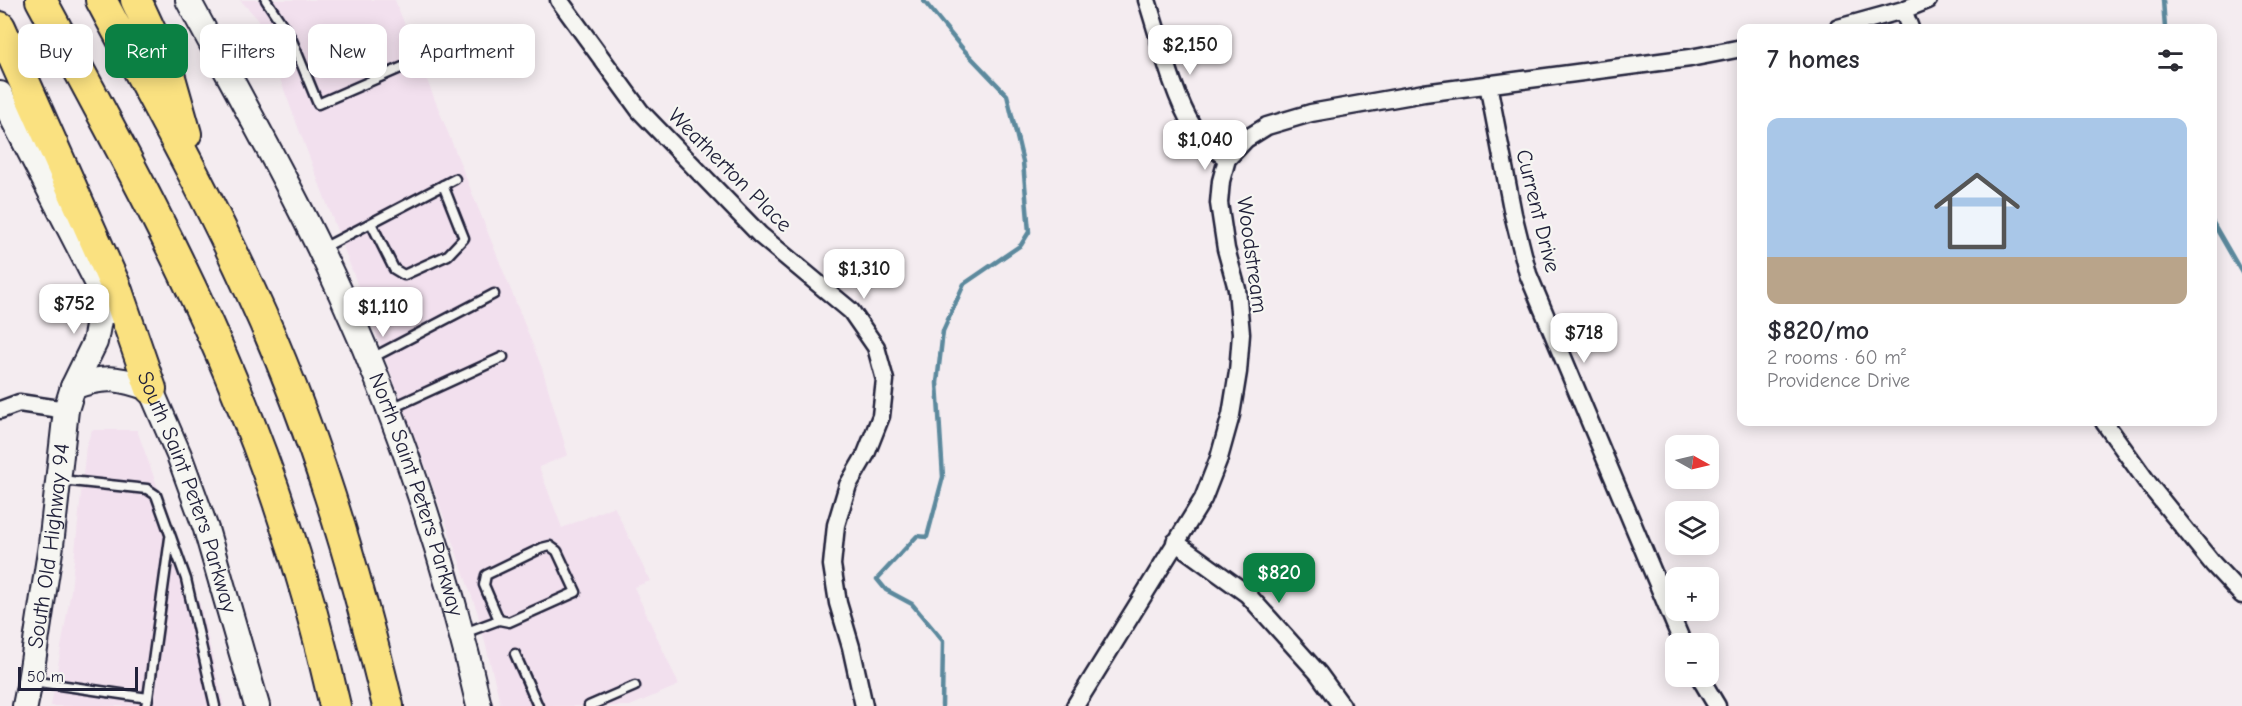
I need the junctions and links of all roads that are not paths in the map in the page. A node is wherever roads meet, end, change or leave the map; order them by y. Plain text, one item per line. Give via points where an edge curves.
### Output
1 (41, 0) edge
2 (101, 0) edge
3 (136, 0) edge
4 (188, 0) edge
5 (266, 0) edge
6 (559, 0) edge
7 (1147, 0) edge
8 (1928, 0) edge
9 (1903, 10) junction
10 (1852, 24) edge
11 (1908, 24) edge
12 (0, 27) edge
13 (1737, 49) edge
14 (399, 69) edge
15 (1488, 84) junction
16 (0, 94) edge
17 (1227, 159) junction
18 (455, 179) dead end
19 (443, 185) junction
20 (200, 186) junction
21 (371, 223) junction
22 (320, 249) junction
23 (101, 289) junction
24 (494, 294) dead end
25 (503, 357) dead end
26 (369, 359) junction
27 (73, 387) junction
28 (151, 389) junction
29 (0, 410) edge
30 (66, 410) junction
31 (389, 410) junction
32 (2107, 426) edge
33 (58, 480) junction
34 (170, 534) junction
35 (1175, 542) junction
36 (2242, 595) edge
37 (499, 620) junction
38 (1678, 633) edge
39 (461, 634) junction
40 (515, 654) dead end
41 (30, 681) junction
42 (635, 686) dead end
43 (1706, 687) edge
44 (147, 702) edge
45 (25, 706) edge
46 (215, 706) edge
47 (257, 706) edge
48 (335, 706) edge
49 (388, 706) edge
50 (479, 706) edge
51 (538, 706) edge
52 (589, 706) edge
53 (864, 706) edge
54 (1075, 706) edge
55 (1342, 706) edge
56 (1717, 706) edge

1 - 48 highway via 156,214 237,391 298,565
2 - 20 highway
3 - 20 highway via 167,67
4 - 22 main road, North Saint Peters Parkway
5 - 14 lane via 291,38 318,104
6 - 53 street, Weatherton Place via 640,111 760,235 851,311 876,347 885,380 881,416 848,485 836,525 832,565
7 - 17 street via 1192,127
8 - 9 street
9 - 10 street
9 - 11 street
12 - 28 highway via 115,285
13 - 15 street
15 - 17 street via 1311,113 1267,126 1246,139
15 - 38 street, Current Drive via 1528,274
16 - 23 main road, South Saint Peters Parkway
17 - 35 street, Woodstream via 1219,203 1237,289 1241,334 1238,372 1219,458 1203,499
18 - 19 lane
19 - 21 lane
19 - 21 lane via 464,238 448,255 404,275 394,269
20 - 49 highway via 251,291 317,457 354,572
21 - 22 lane
22 - 26 main road, North Saint Peters Parkway
23 - 27 main road, South Old Highway 94 via 94,342
23 - 28 main road, South Saint Peters Parkway
24 - 26 lane
25 - 31 lane
26 - 31 main road, North Saint Peters Parkway
27 - 28 main road via 110,378
27 - 30 main road, South Old Highway 94
28 - 47 main road, South Saint Peters Parkway via 206,529
29 - 30 street via 20,403
30 - 33 main road, South Old Highway 94
31 - 39 main road, North Saint Peters Parkway via 430,525
32 - 36 street via 2156,494
33 - 34 lane via 147,489 156,495
33 - 41 main road, South Old Highway 94
34 - 44 lane
34 - 46 lane via 186,579
35 - 54 street, Woodstream
35 - 55 street via 1247,594 1318,673
37 - 37 lane via 510,622 576,592 558,550 542,548 486,574 484,585
37 - 39 lane
39 - 50 main road, North Saint Peters Parkway
40 - 51 lane
41 - 44 lane
41 - 45 main road, South Old Highway 94
42 - 52 lane
43 - 56 street

